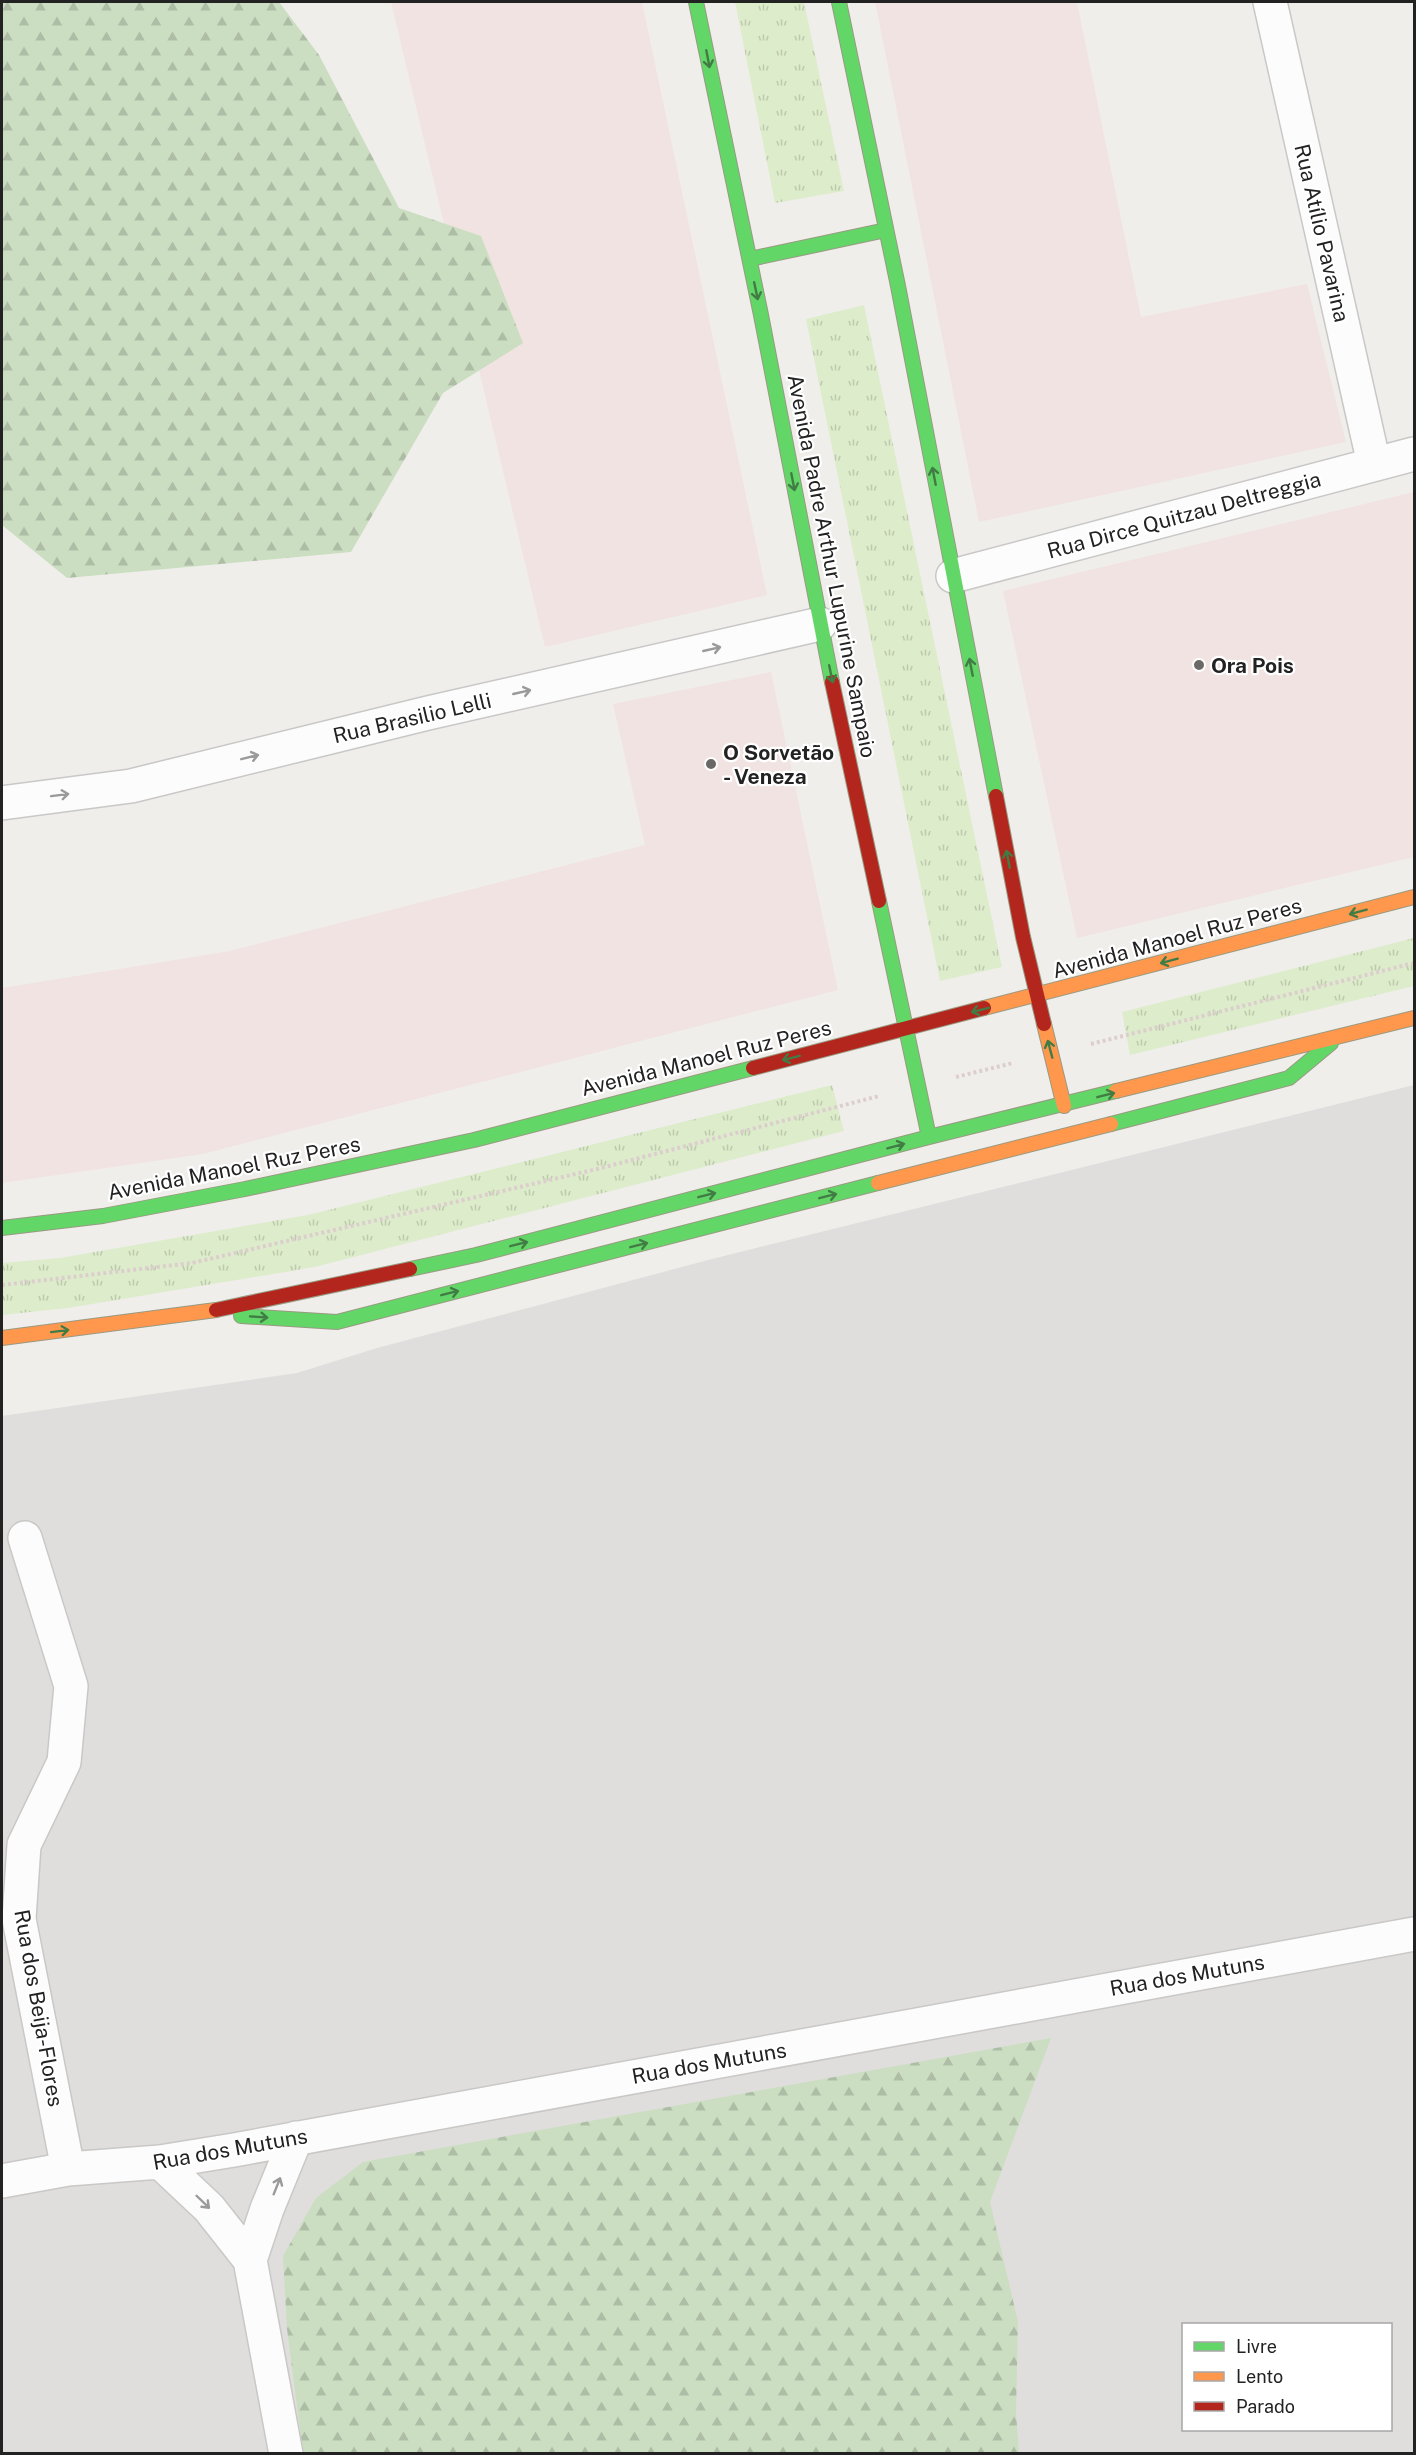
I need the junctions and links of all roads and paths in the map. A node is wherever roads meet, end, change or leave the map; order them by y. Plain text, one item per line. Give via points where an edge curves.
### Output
1 (696, 2) edge
2 (839, 2) edge
3 (1270, 2) edge
4 (886, 230) junction
5 (750, 259) junction
6 (1414, 454) edge
7 (1374, 464) junction
8 (953, 576) junction
9 (820, 624) junction
10 (2, 803) edge
11 (1414, 897) edge
12 (1414, 963) edge
13 (1036, 997) junction
14 (1414, 1018) edge
15 (907, 1028) junction
16 (1338, 1037) junction
17 (1051, 1054) junction
18 (919, 1086) junction
19 (1064, 1106) junction
20 (929, 1137) junction
21 (2, 1228) edge
22 (2, 1285) edge
23 (200, 1313) junction
24 (2, 1338) edge
25 (25, 1538) dead end
26 (1414, 1934) edge
27 (296, 2138) junction
28 (160, 2162) junction
29 (68, 2169) junction
30 (2, 2181) edge
31 (250, 2260) junction
32 (286, 2454) edge

1 -> 5 main road, Avenida Padre Arthur Lupurine Sampaio
2 - 4 main road
3 - 7 street, Rua Atílio Pavarina
4 - 5 main road
8 -> 4 main road
5 -> 9 main road, Avenida Padre Arthur Lupurine Sampaio
6 - 7 street, Rua Dirce Quitzau Deltreggia
7 - 8 street, Rua Dirce Quitzau Deltreggia
13 -> 8 main road
10 -> 9 street, Rua Brasilio Lelli via 131,786 428,713
9 -> 15 main road, Avenida Padre Arthur Lupurine Sampaio
11 -> 13 main road, Avenida Manoel Ruz Peres
12 - 17 path
13 -> 15 main road, Avenida Manoel Ruz Peres
17 -> 13 main road
14 - 16 main road
15 - 18 main road, Avenida Padre Arthur Lupurine Sampaio
15 -> 21 main road, Avenida Manoel Ruz Peres via 474,1140 103,1216
19 -> 16 main road
23 -> 16 main road via 336,1322 1289,1078
17 - 18 path
17 - 19 main road
18 - 20 main road, Avenida Padre Arthur Lupurine Sampaio
18 - 22 path via 597,1168 192,1263
19 - 20 main road
23 -> 20 main road via 476,1255
24 -> 23 main road
25 - 29 street, Rua dos Beija-Flores via 70,1686 64,1761 24,1845 20,1919
26 - 27 street, Rua dos Mutuns
27 - 28 street, Rua dos Mutuns
31 -> 27 street
28 - 29 street, Rua dos Mutuns
28 -> 31 street via 208,2208
29 - 30 street, Rua dos Mutuns
31 - 32 street

